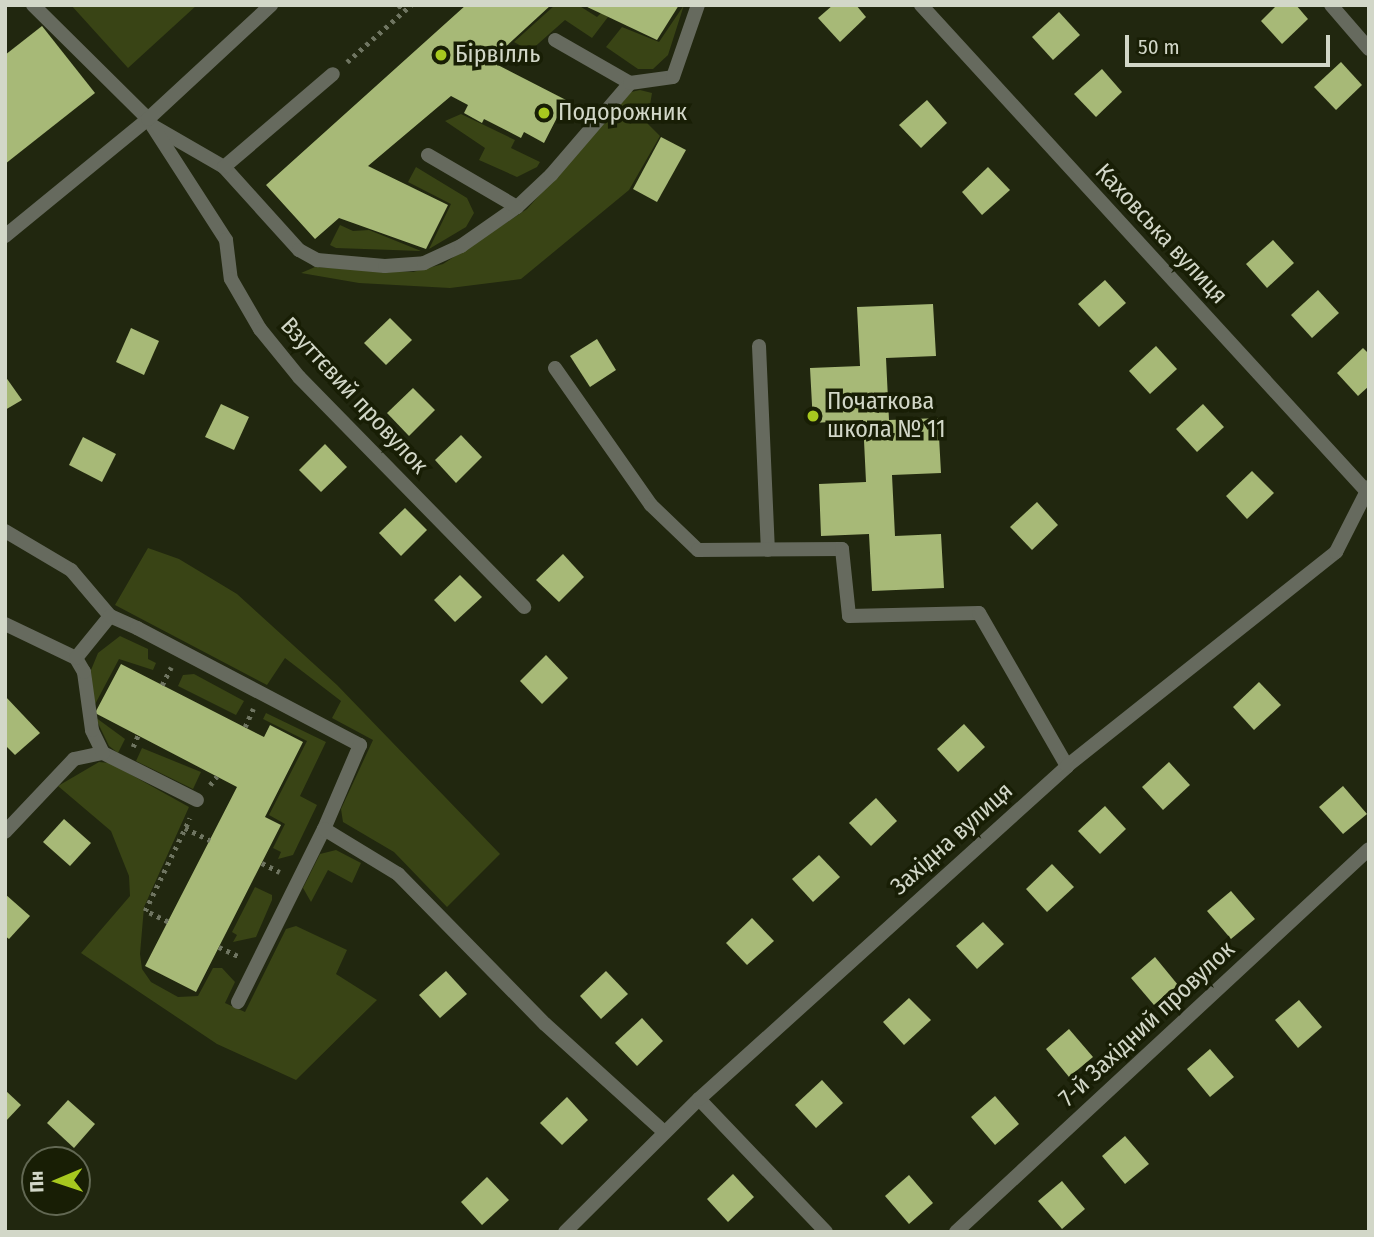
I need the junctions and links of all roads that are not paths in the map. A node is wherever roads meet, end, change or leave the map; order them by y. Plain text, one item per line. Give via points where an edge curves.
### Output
1 (33, 5) edge
2 (271, 5) edge
3 (698, 5) edge
4 (921, 5) edge
5 (1331, 5) edge
6 (555, 40) dead end
7 (1369, 49) edge
8 (334, 74) road end
9 (630, 83) junction
10 (150, 122) junction
11 (428, 155) dead end
12 (224, 167) junction
13 (517, 207) junction
14 (5, 236) edge
15 (760, 346) dead end
16 (555, 368) dead end
17 (1368, 490) edge
18 (5, 531) edge
19 (768, 550) junction
20 (524, 607) dead end
21 (110, 616) junction
22 (5, 624) edge
23 (75, 658) junction
24 (103, 753) junction
25 (1067, 766) junction
26 (197, 800) road end
27 (324, 829) junction
28 (5, 832) edge
29 (1369, 849) edge
30 (238, 1002) dead end
31 (699, 1099) junction
32 (664, 1132) junction
33 (565, 1232) edge
34 (826, 1232) edge
35 (956, 1232) edge

1 - 10 street
2 - 10 street
3 - 9 street via 673,76
4 - 17 street, Каховська вулиця
5 - 7 street
6 - 9 street
8 - 12 street
9 - 13 street via 551,175
10 - 12 street
10 - 14 street
10 - 20 street, Взуттєвий провулок via 226,240 231,279 260,328 299,377
11 - 13 street
12 - 13 street via 299,250 317,260 385,266 424,263 461,246
15 - 19 street
16 - 19 street via 651,505 698,550
17 - 25 street, Західна вулиця via 1336,552
18 - 21 street via 71,570
19 - 25 street via 842,549 849,616 979,613
21 - 23 street
21 - 27 street via 360,745
22 - 23 street
23 - 24 street via 84,672 92,730
24 - 26 street
24 - 28 street via 74,759
25 - 31 street, Західна вулиця
27 - 30 street
27 - 32 street via 398,874 545,1024
29 - 35 street, 7-й Західний провулок
31 - 32 street, Західна вулиця
31 - 34 street
32 - 33 street, Західна вулиця

